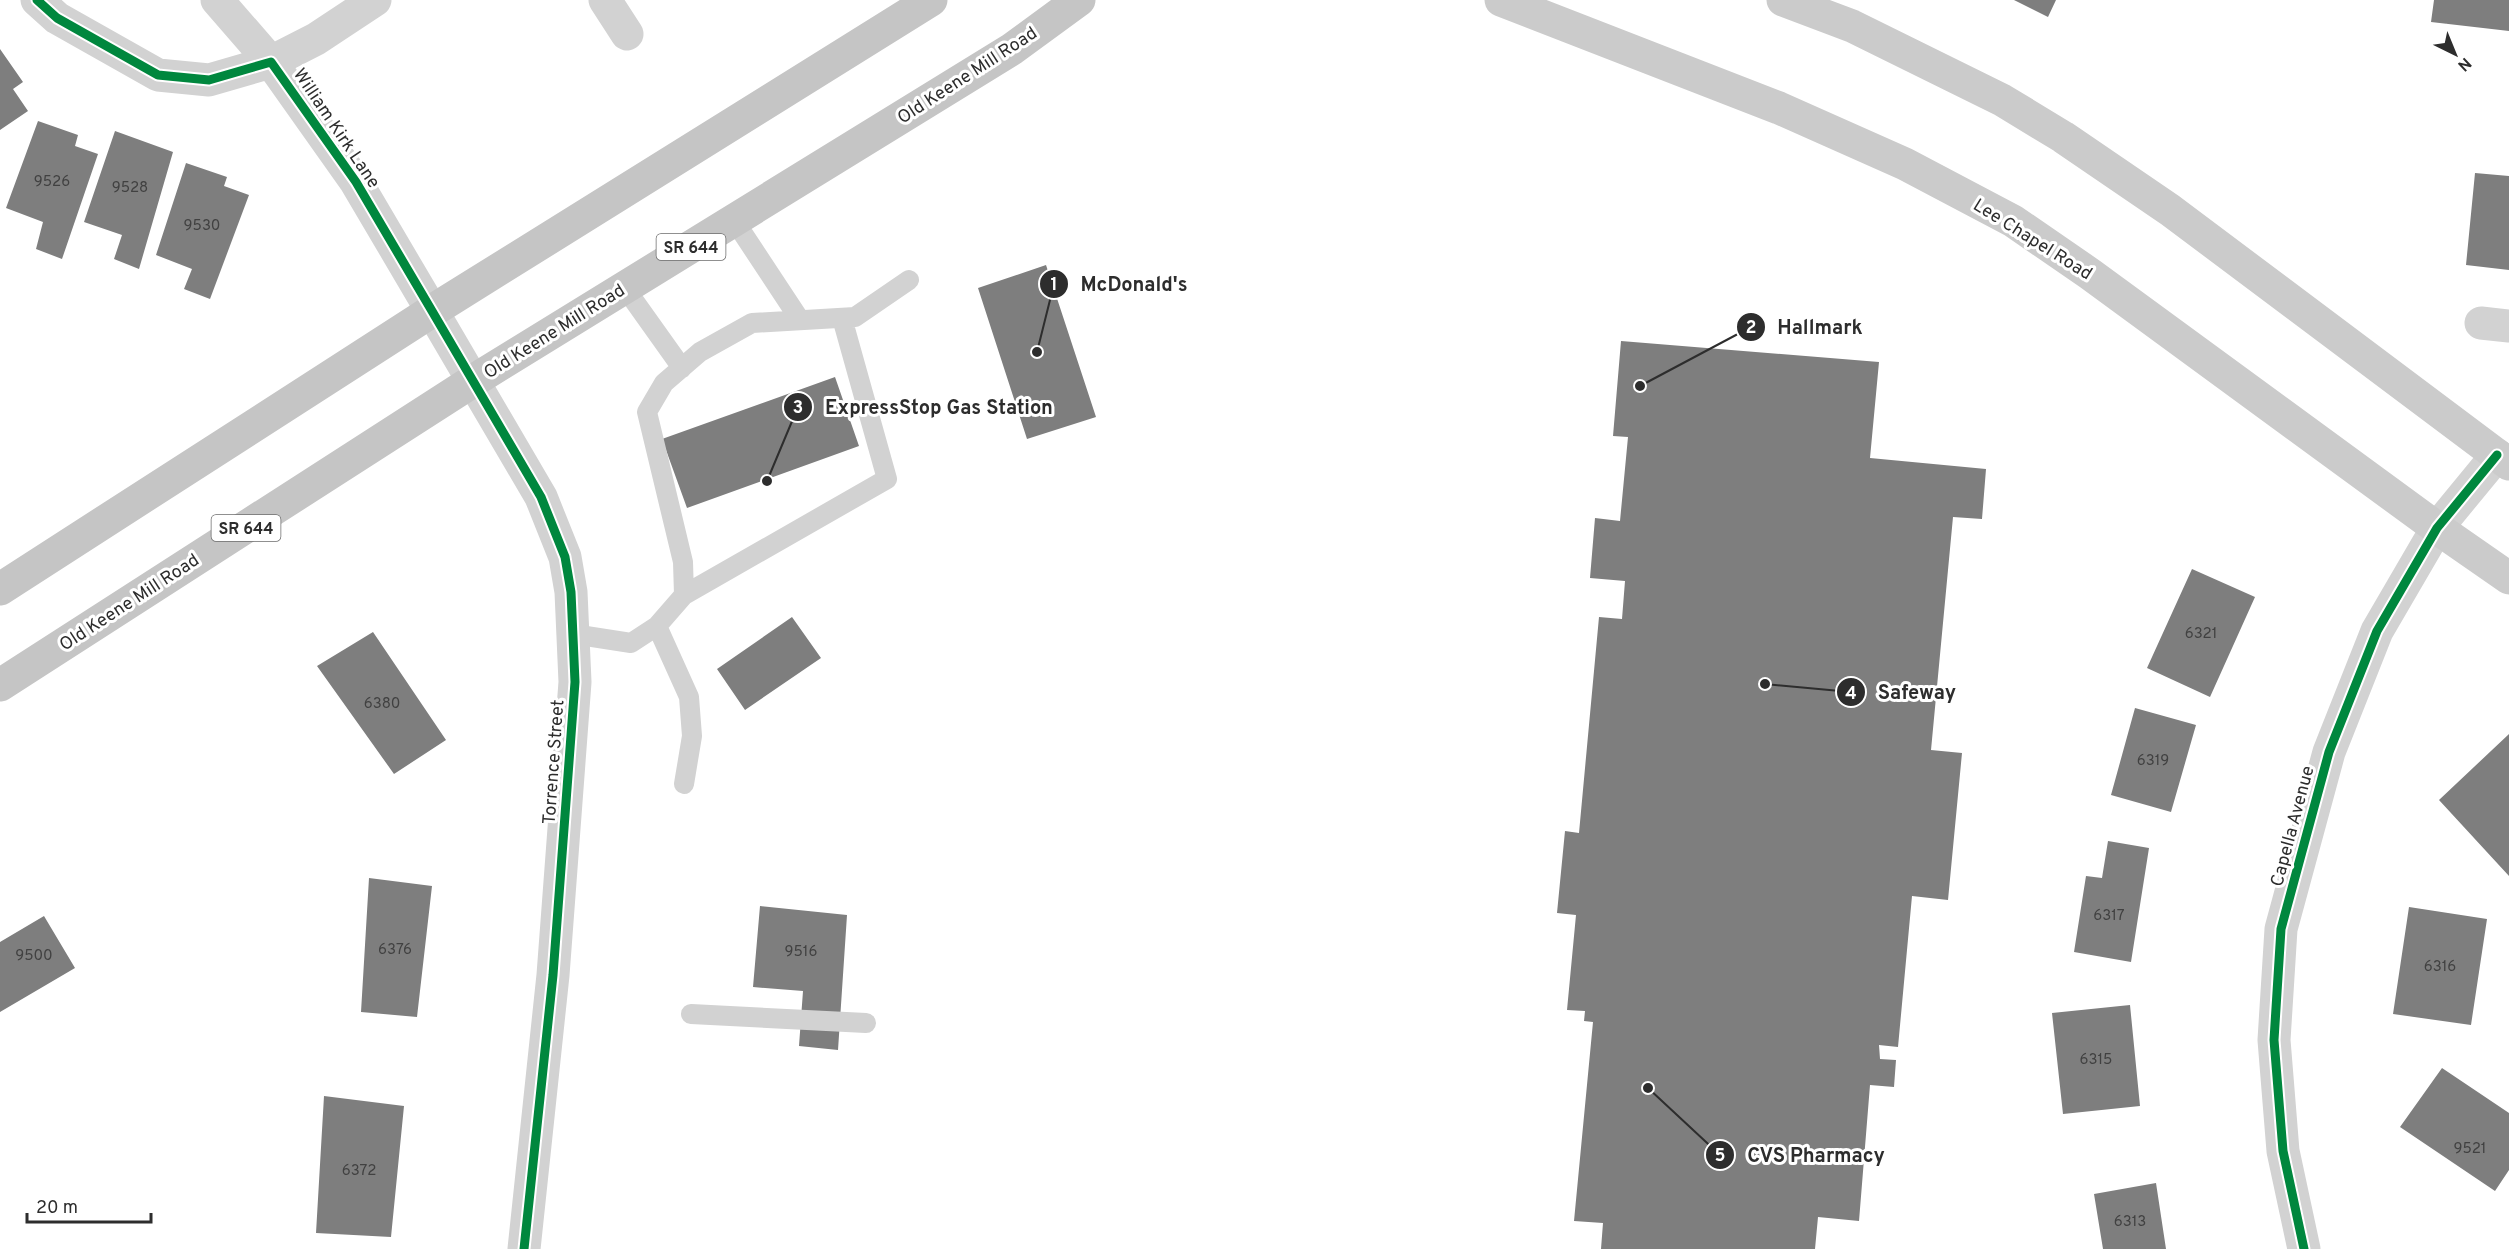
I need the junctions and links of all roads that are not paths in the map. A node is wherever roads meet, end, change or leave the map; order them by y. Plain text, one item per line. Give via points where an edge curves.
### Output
1 (38, 0) edge
2 (218, 0) edge
3 (375, 0) edge
4 (605, 0) edge
5 (894, 0) edge
6 (931, 0) edge
7 (1079, 0) edge
8 (1501, 0) edge
9 (1783, 0) edge
10 (627, 34) dead end
11 (272, 62) junction
12 (821, 68) junction
13 (734, 220) junction
14 (909, 280) dead end
15 (625, 288) junction
16 (432, 310) junction
17 (842, 318) junction
18 (800, 320) junction
19 (682, 368) junction
20 (472, 381) junction
21 (2503, 459) edge
22 (2437, 528) junction
23 (2509, 578) edge
24 (0, 589) edge
25 (684, 595) junction
26 (657, 626) junction
27 (573, 634) junction
28 (0, 685) edge
29 (684, 783) dead end
30 (691, 1014) dead end
31 (866, 1023) dead end
32 (524, 1249) edge
33 (2304, 1249) edge

1 - 11 street, William Kirk Lane via 57,18 158,75 209,80
2 - 11 street, William Kirk Lane
3 - 11 street
4 - 10 street
5 - 12 main road
6 - 12 main road
7 - 13 main road, Old Keene Mill Road / SR 644 via 1012,48
8 - 22 main road, Lee Chapel Road via 1779,108 1905,164 2013,221
9 - 21 main road via 1852,26 2002,100 2064,137 2170,210
11 - 16 street, William Kirk Lane via 356,182
12 - 16 main road
13 - 15 main road, Old Keene Mill Road / SR 644
13 - 18 lane
14 - 17 lane via 855,317
15 - 19 lane
15 - 20 main road, Old Keene Mill Road / SR 644
16 - 20 street, Torrence Street
16 - 24 main road
17 - 18 lane
17 - 25 lane via 887,479
18 - 19 lane via 752,323 700,352
19 - 25 lane via 664,383 647,412 683,562
20 - 27 street, Torrence Street via 541,497 565,557
20 - 28 main road, Old Keene Mill Road / SR 644
21 - 22 street, Capella Avenue
22 - 23 main road, Lee Chapel Road
22 - 33 street, Capella Avenue via 2377,631 2329,752 2282,929 2274,1040 2283,1151
25 - 26 lane
26 - 27 lane via 631,643
26 - 29 lane via 689,697 692,736
27 - 32 street, Torrence Street via 575,682 553,975
30 - 31 lane

